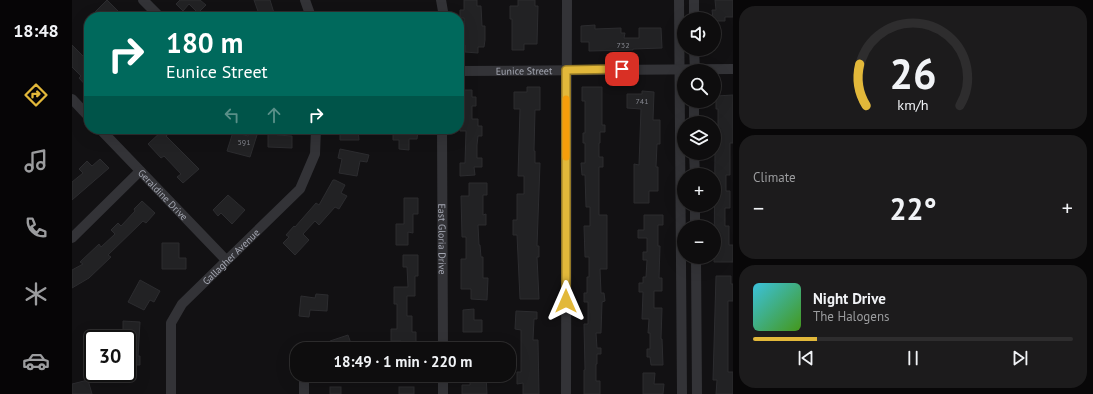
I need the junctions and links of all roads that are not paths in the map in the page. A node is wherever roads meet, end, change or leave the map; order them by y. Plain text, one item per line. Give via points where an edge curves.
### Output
1 (143, 0) edge
2 (305, 0) edge
3 (440, 0) edge
4 (566, 0) edge
5 (679, 0) edge
6 (694, 0) edge
7 (155, 12) edge
8 (309, 12) edge
9 (443, 12) edge
10 (694, 12) edge
11 (679, 64) edge
12 (677, 69) edge
13 (721, 69) edge
14 (733, 69) edge
15 (464, 70) edge
16 (566, 70) junction
17 (72, 99) edge
18 (679, 108) edge
19 (84, 112) edge
20 (105, 134) edge
21 (316, 134) edge
22 (442, 134) edge
23 (140, 171) junction
24 (72, 238) edge
25 (226, 260) junction
26 (696, 264) edge
27 (443, 342) edge
28 (304, 382) edge
29 (443, 382) edge
30 (171, 394) edge
31 (304, 394) edge
32 (443, 394) edge
33 (566, 394) edge
34 (682, 394) edge
35 (697, 394) edge

1 - 7 street
2 - 8 street
3 - 9 street
4 - 16 street
5 - 11 street
6 - 10 street
12 - 16 street, Eunice Street
13 - 14 street, Eunice Street
15 - 16 street, Eunice Street
16 - 33 street
17 - 19 street
18 - 34 street
20 - 23 street, Geraldine Drive
21 - 25 street, Gallagher Avenue via 315,154 300,189
22 - 27 street, East Gloria Drive
23 - 24 street
23 - 25 street, Geraldine Drive
25 - 30 street, Gallagher Avenue via 182,304 171,323
26 - 35 street
28 - 31 street
29 - 32 street

